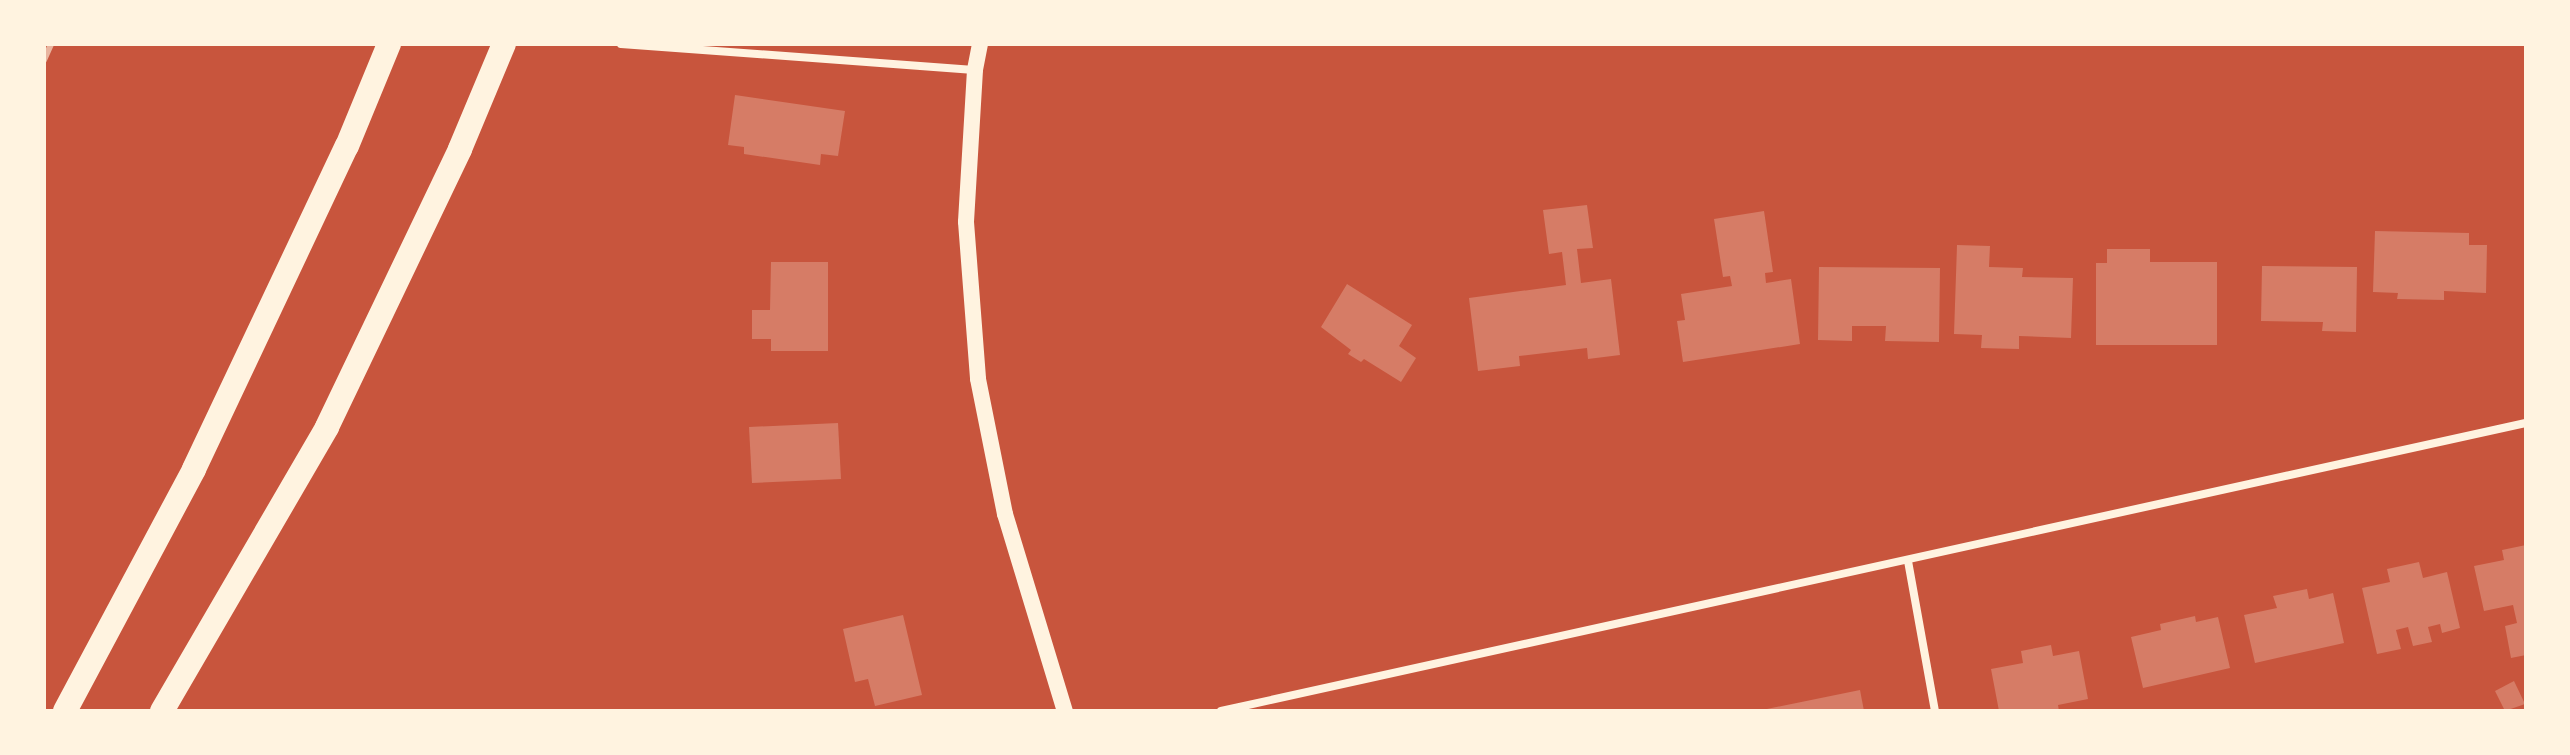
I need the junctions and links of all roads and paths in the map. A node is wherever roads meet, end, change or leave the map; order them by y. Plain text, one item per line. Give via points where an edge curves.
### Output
1 (389, 44) edge
2 (504, 44) edge
3 (621, 44) edge
4 (980, 44) edge
5 (975, 70) junction
6 (2526, 423) edge
7 (1908, 561) junction
8 (65, 711) edge
9 (162, 711) edge
10 (1065, 711) edge
11 (1221, 711) edge
12 (1935, 711) edge

1 - 8 highway via 347,146 194,469
2 - 9 highway via 460,149 327,427
3 - 5 street
4 - 5 main road
5 - 10 main road via 966,222 978,379 1005,514
6 - 7 street
7 - 11 street
7 - 12 street

